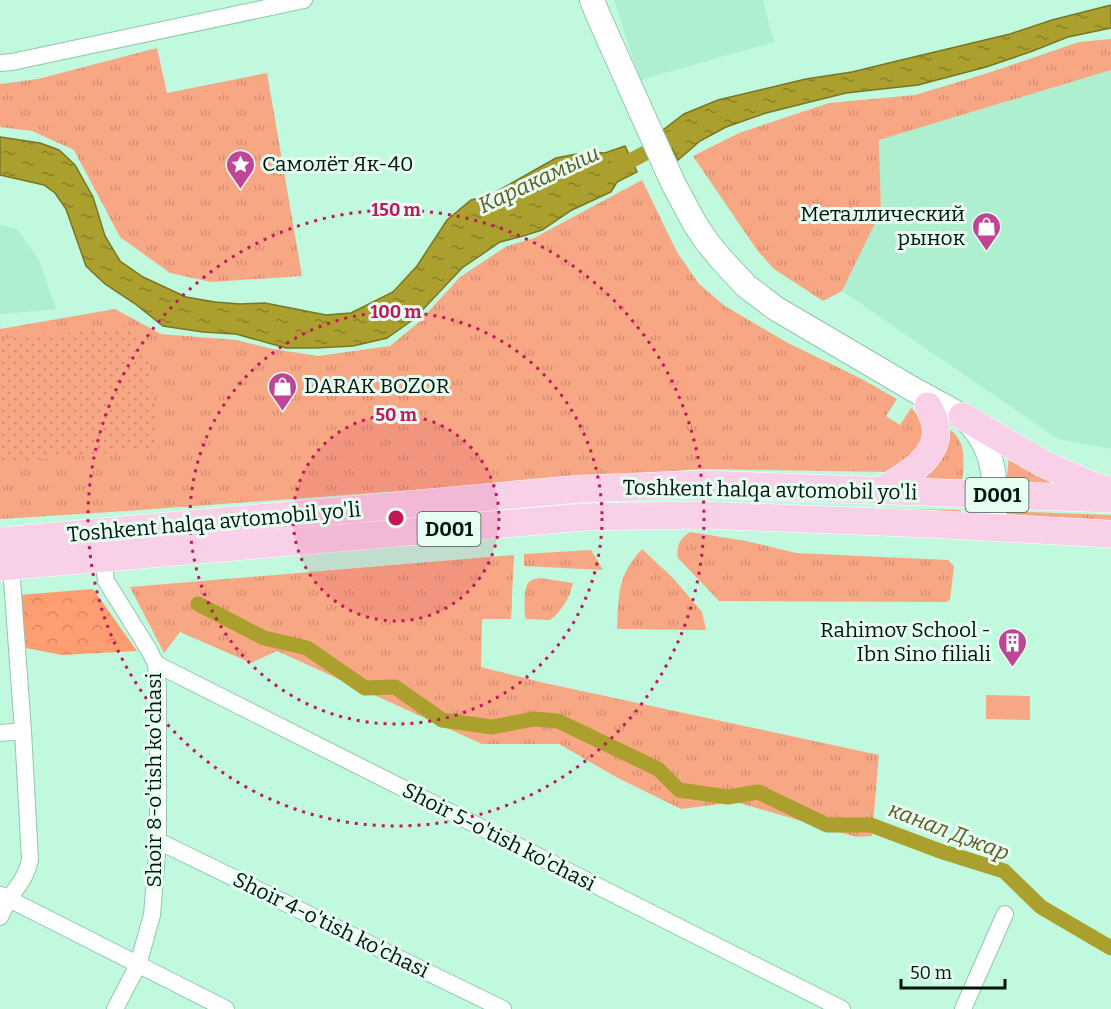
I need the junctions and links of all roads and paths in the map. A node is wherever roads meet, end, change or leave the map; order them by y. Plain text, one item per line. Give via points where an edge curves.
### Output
1 (304, 0) edge
2 (584, 0) edge
3 (592, 0) edge
4 (268, 4) edge
5 (0, 63) edge
6 (631, 100) junction
7 (669, 184) junction
8 (928, 406) junction
9 (963, 416) junction
10 (703, 484) junction
11 (882, 490) junction
12 (1111, 491) edge
13 (988, 494) junction
14 (1111, 500) edge
15 (704, 515) junction
16 (986, 527) junction
17 (1111, 534) edge
18 (0, 541) edge
19 (103, 558) junction
20 (6, 567) edge
21 (156, 664) junction
22 (24, 731) junction
23 (0, 733) edge
24 (158, 841) junction
25 (5, 897) edge
26 (1005, 914) dead end
27 (0, 917) edge
28 (138, 964) junction
29 (115, 1009) edge
30 (226, 1009) edge
31 (503, 1009) edge
32 (842, 1009) edge
33 (963, 1009) edge

1 - 4 street
2 - 6 main road
3 - 6 main road
4 - 5 street
6 - 7 main road
7 - 8 main road via 677,208 703,250 753,303 794,332
7 - 9 main road via 707,242 756,294 795,321
8 - 11 highway via 935,417 936,430 929,454 910,474
8 - 13 main road via 968,441 979,480
9 - 12 highway via 1042,463
9 - 13 main road via 984,442 993,465
10 - 11 highway, Toshkent halqa avtomobil yo'li / D001
10 - 15 highway
10 - 18 highway, Toshkent halqa avtomobil yo'li / D001 via 579,489
11 - 13 highway, Toshkent halqa avtomobil yo'li / D001
13 - 14 highway, Toshkent halqa avtomobil yo'li / D001
13 - 16 main road
15 - 16 highway, Toshkent halqa avtomobil yo'li / D001
15 - 19 highway, Toshkent halqa avtomobil yo'li / D001 via 585,517
16 - 17 highway, Toshkent halqa avtomobil yo'li / D001
19 - 20 highway, Toshkent halqa avtomobil yo'li / D001
19 - 21 street, Shoir 8-o'tish ko'chasi via 106,582
20 - 22 street
21 - 24 street, Shoir 8-o'tish ko'chasi
21 - 32 street, Shoir 5-o'tish ko'chasi
22 - 23 street
22 - 25 street via 30,860 21,883
24 - 28 street, Shoir 8-o'tish ko'chasi via 152,915
24 - 31 street, Shoir 4-o'tish ko'chasi
25 - 27 street
25 - 28 street
26 - 33 street
28 - 29 street, Shoir 8-o'tish ko'chasi
28 - 30 street

